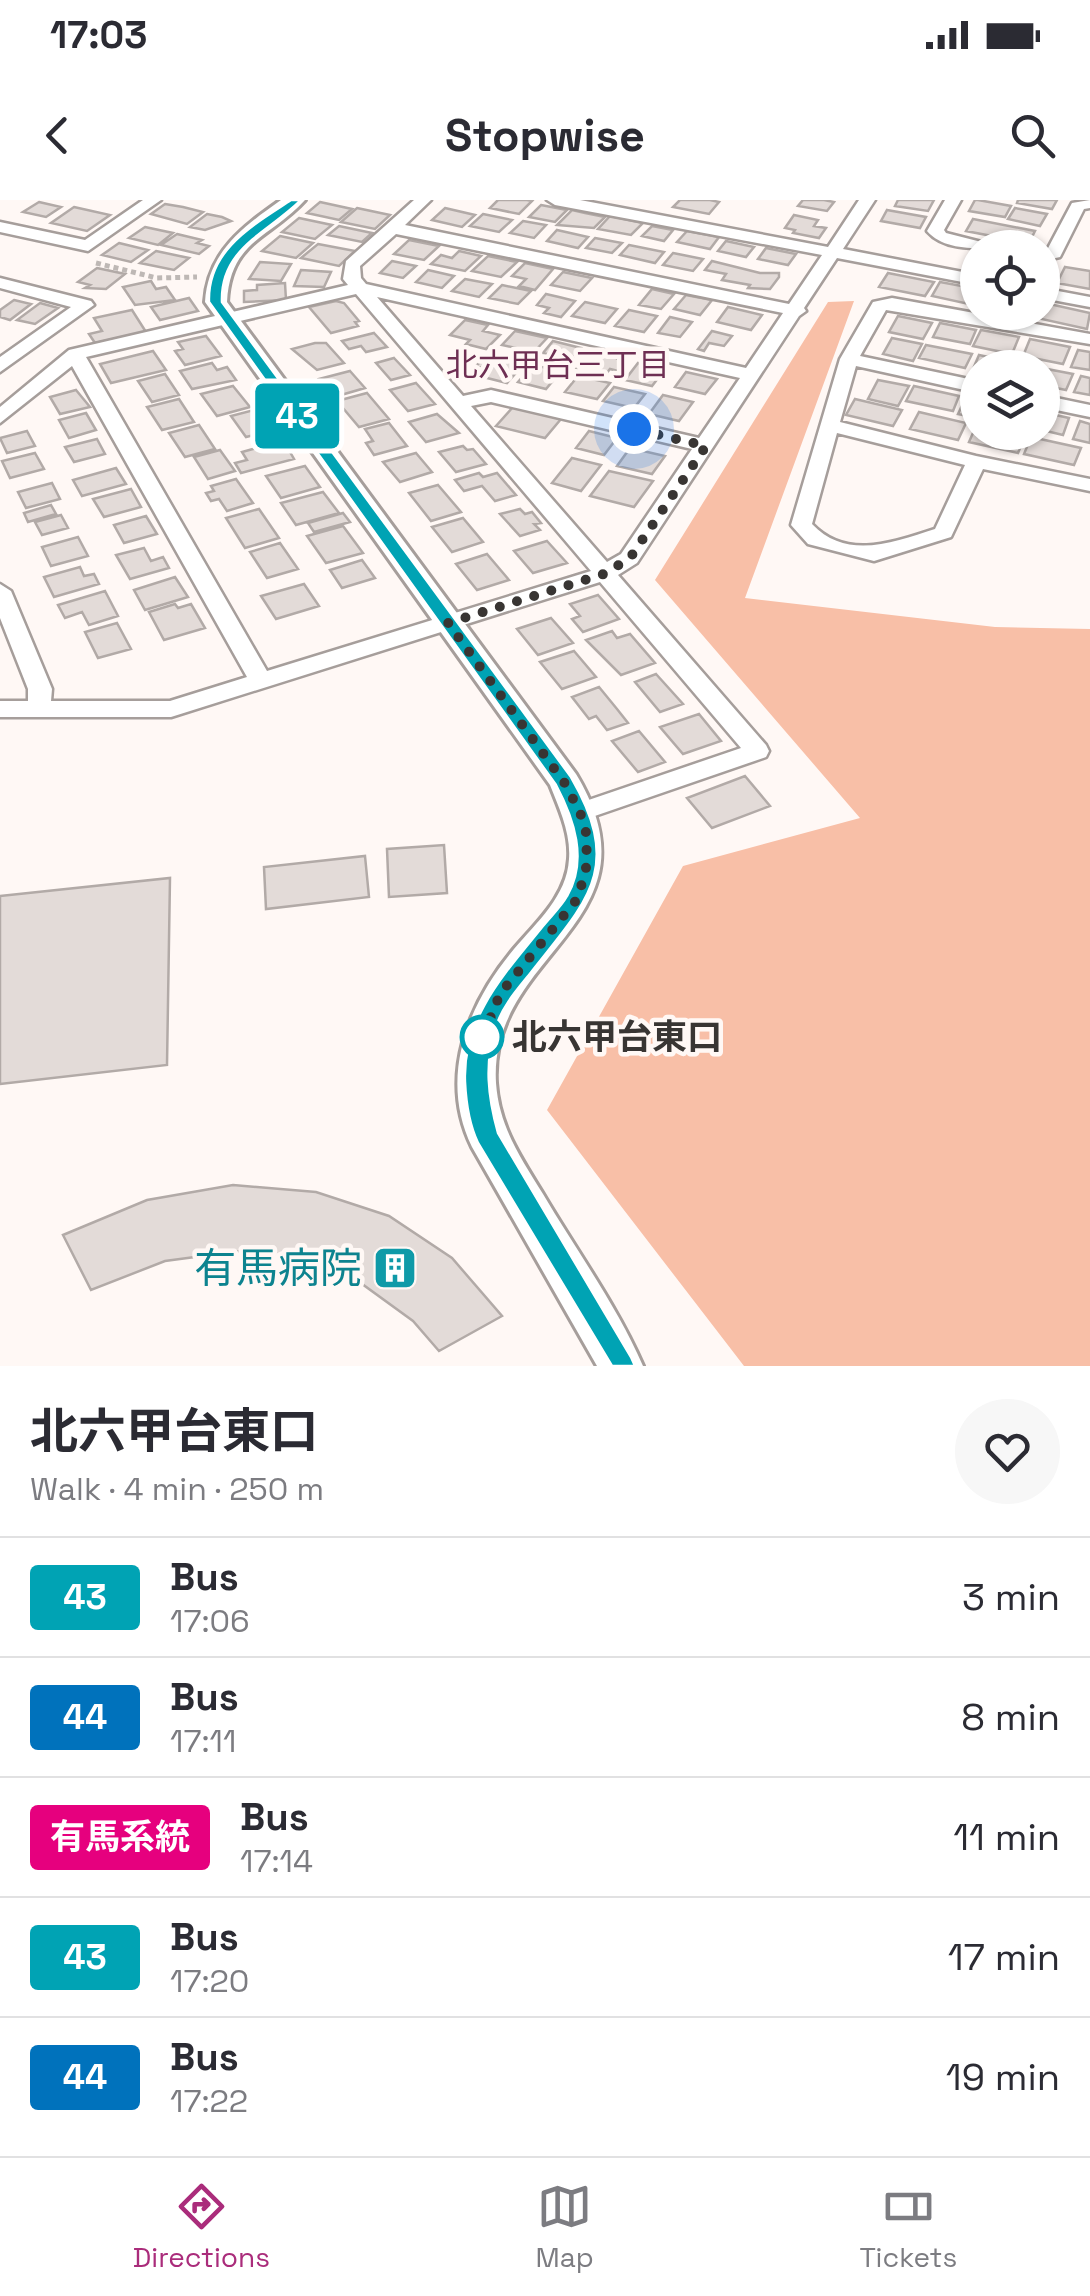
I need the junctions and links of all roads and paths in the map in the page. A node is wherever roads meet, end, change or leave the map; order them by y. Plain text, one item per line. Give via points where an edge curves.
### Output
1 (153, 200) edge
2 (295, 200) edge
3 (423, 200) edge
4 (554, 200) edge
5 (864, 200) edge
6 (953, 200) edge
7 (1090, 201) edge
8 (0, 227) edge
9 (393, 228) junction
10 (960, 240) edge
11 (1060, 241) edge
12 (88, 246) junction
13 (836, 253) junction
14 (198, 277) dead end
15 (960, 277) edge
16 (0, 283) edge
17 (359, 288) junction
18 (1060, 296) edge
19 (1090, 302) edge
20 (796, 310) junction
21 (227, 320) junction
22 (1090, 339) edge
23 (75, 354) junction
24 (848, 359) junction
25 (0, 366) edge
26 (754, 375) junction
27 (960, 383) edge
28 (458, 402) junction
29 (1060, 405) edge
30 (1090, 411) edge
31 (0, 416) edge
32 (829, 425) junction
33 (706, 446) junction
34 (976, 462) junction
35 (1090, 485) edge
36 (604, 574) junction
37 (0, 592) edge
38 (448, 623) junction
39 (262, 682) junction
40 (0, 709) edge
41 (39, 709) junction
42 (580, 812) junction
43 (621, 1366) edge

1 - 12 street
2 - 21 street via 223,260 216,302
3 - 9 street
4 - 13 street
5 - 13 street
6 - 10 street via 935,231
7 - 11 street via 1078,206
8 - 12 street
9 - 17 street via 352,265
9 - 20 street
12 - 14 path via 72,258 158,278
13 - 15 street
13 - 20 street
16 - 25 street via 86,305
17 - 21 street
17 - 26 street
17 - 28 street
18 - 19 street
20 - 26 street
21 - 23 street
21 - 38 street
22 - 24 street via 892,302 879,306
23 - 31 street
23 - 39 street
24 - 27 street
24 - 32 street
26 - 33 street
28 - 33 street via 490,396
28 - 36 street
29 - 30 street
32 - 34 street
32 - 34 street via 801,526 830,544 874,555 944,533
33 - 36 street via 630,558
34 - 35 street
36 - 38 street
36 - 42 street via 757,751
37 - 41 street via 40,689
38 - 39 street
38 - 42 street
39 - 41 street via 172,709
40 - 41 street
42 - 43 street via 587,836 578,898 500,994 485,1025 476,1064 478,1105 486,1136

